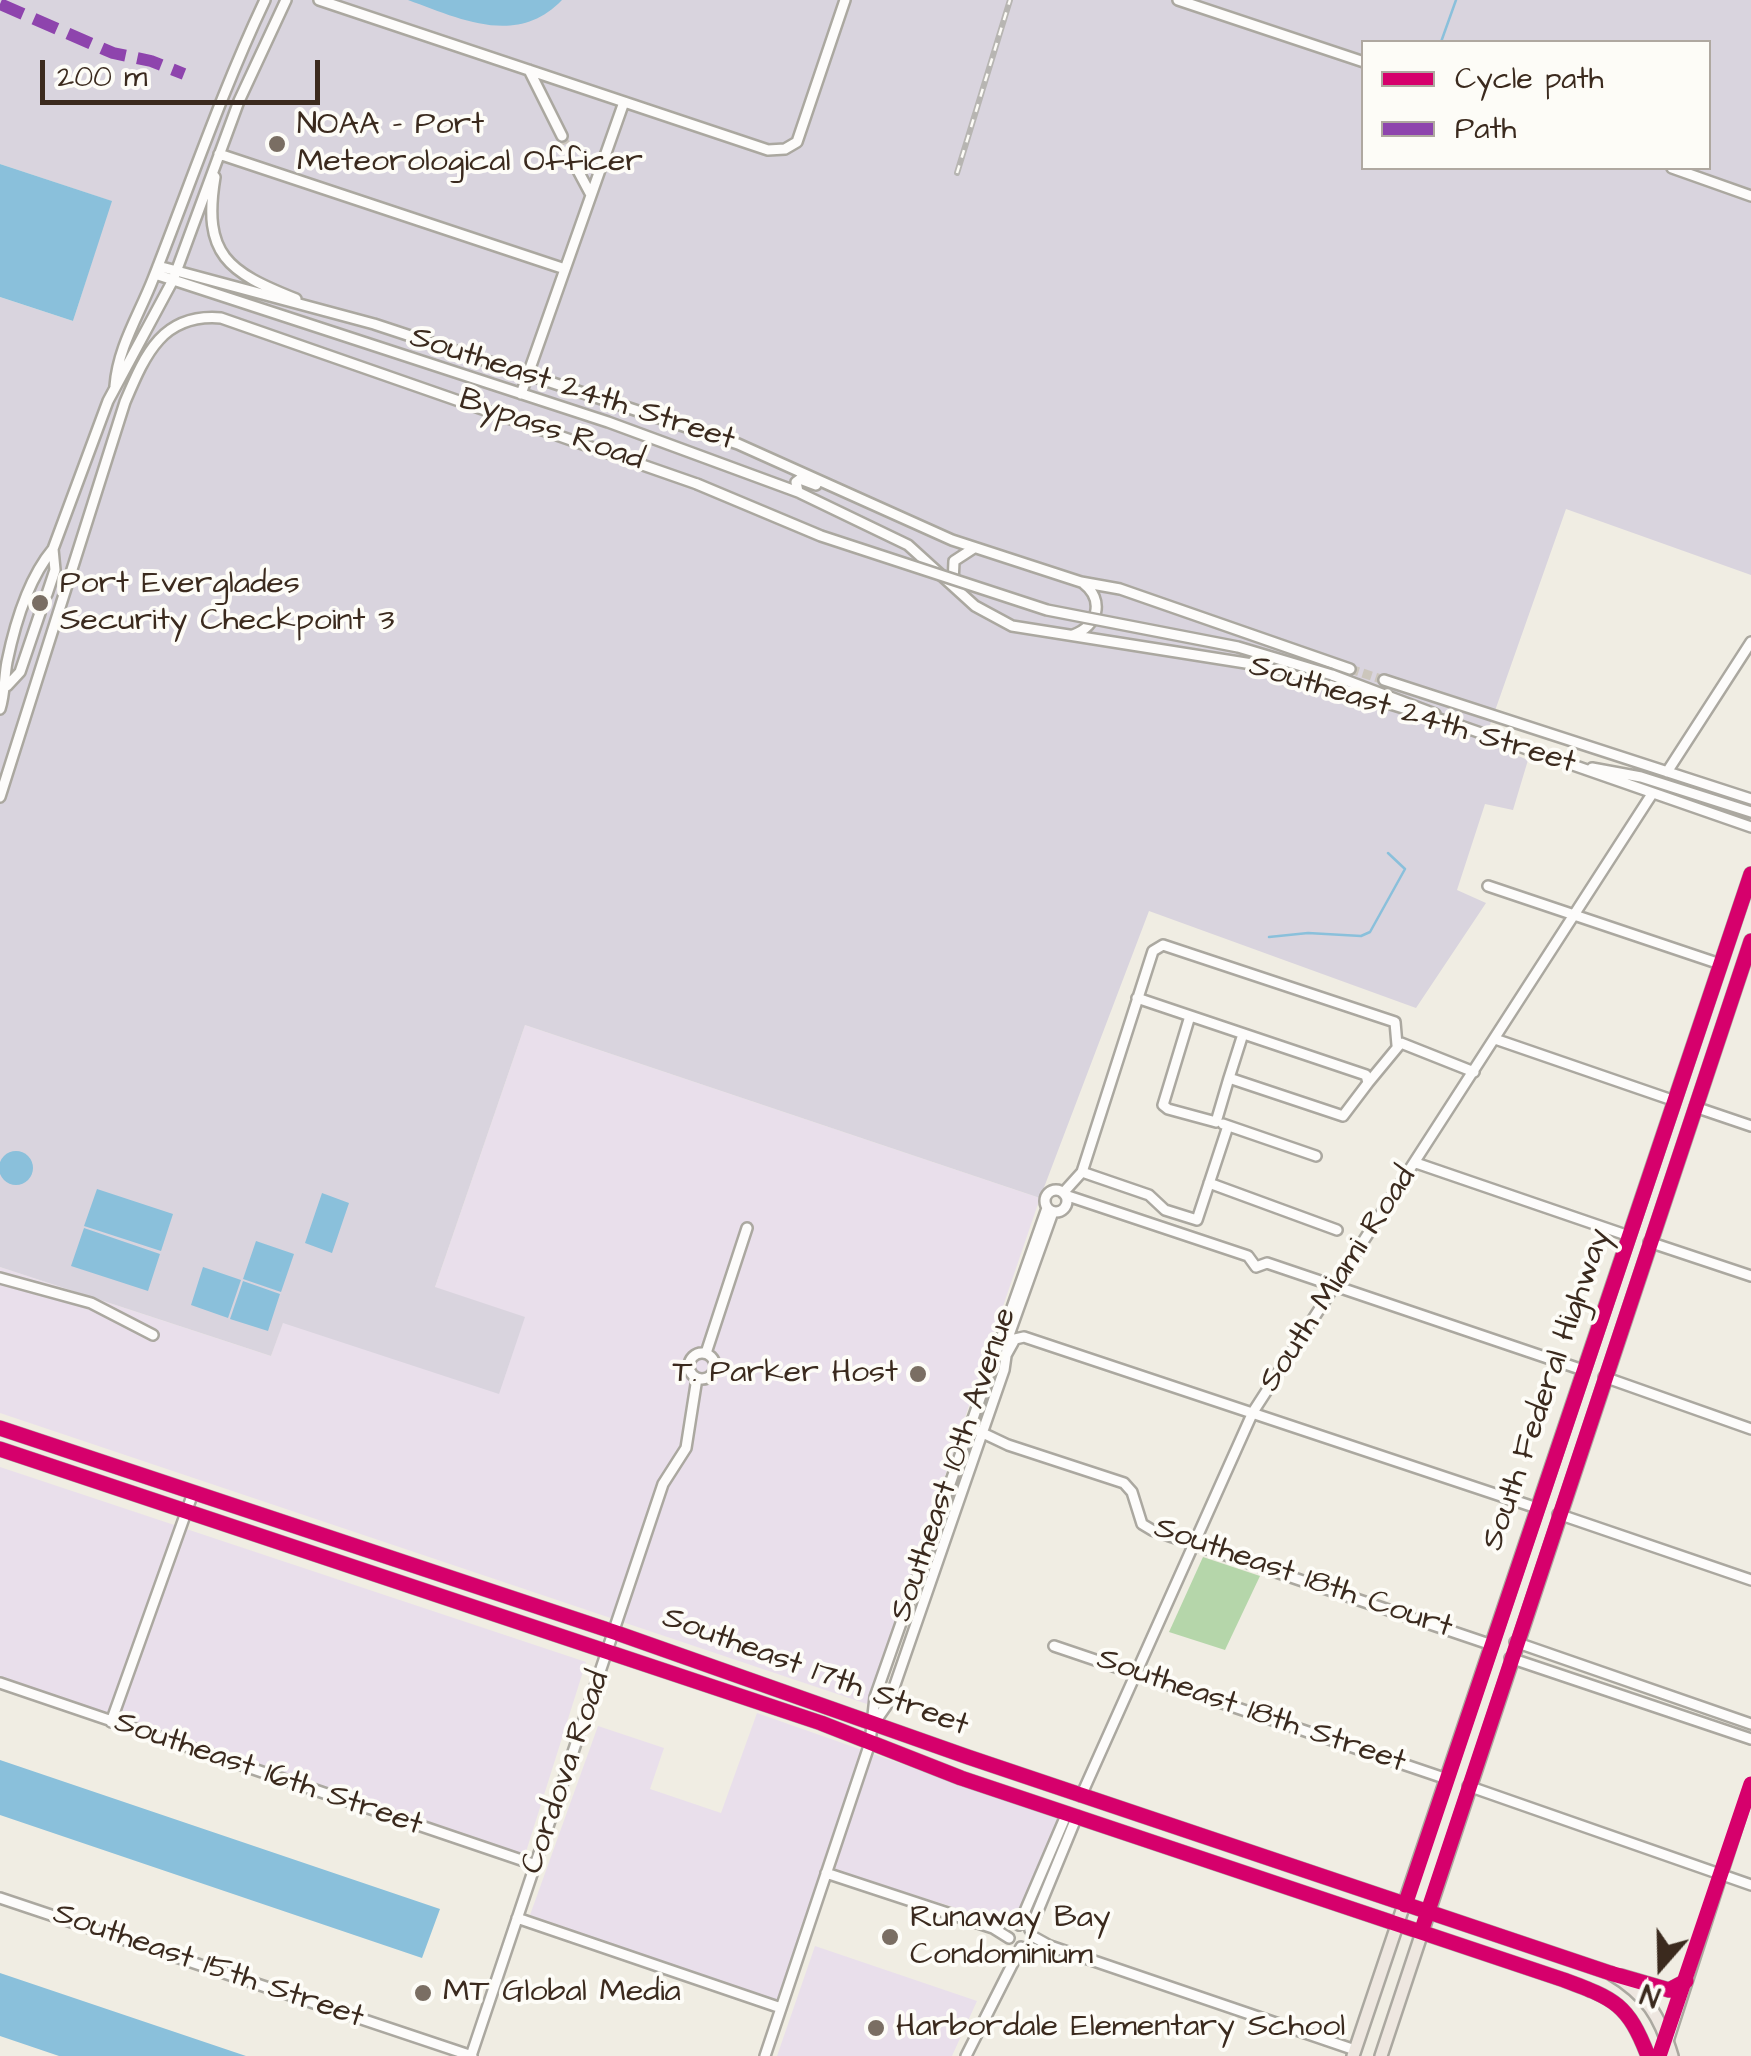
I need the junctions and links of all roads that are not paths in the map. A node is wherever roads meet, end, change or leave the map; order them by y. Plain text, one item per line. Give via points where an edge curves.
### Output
1 (265, 0) edge
2 (286, 0) edge
3 (318, 0) edge
4 (845, 0) edge
5 (1178, 0) edge
6 (1361, 61) edge
7 (529, 70) junction
8 (624, 102) junction
9 (562, 136) tunnel mouth
10 (219, 154) junction
11 (576, 164) tunnel mouth
12 (1678, 170) edge
13 (591, 196) junction
14 (1751, 196) edge
15 (564, 269) junction
16 (157, 270) junction
17 (175, 276) junction
18 (328, 312) junction
19 (428, 341) junction
20 (421, 361) junction
21 (528, 374) junction
22 (115, 386) junction
23 (521, 394) junction
24 (614, 403) junction
25 (608, 422) junction
26 (780, 462) junction
27 (746, 471) junction
28 (829, 484) junction
29 (798, 492) junction
30 (974, 548) junction
31 (54, 549) junction
32 (1081, 582) junction
33 (953, 586) junction
34 (47, 594) tunnel mouth
35 (40, 613) tunnel mouth
36 (1065, 636) junction
37 (1751, 642) edge
38 (1350, 668) tunnel mouth
39 (1384, 680) tunnel mouth
40 (7, 686) junction
41 (1372, 688) junction
42 (0, 710) edge
43 (1496, 720) junction
44 (1455, 724) junction
45 (1538, 733) junction
46 (1540, 754) junction
47 (12, 758) junction
48 (1565, 763) junction
49 (1668, 772) junction
50 (0, 781) edge
51 (1652, 794) junction
52 (0, 797) edge
53 (1751, 799) edge
54 (1751, 812) edge
55 (1751, 827) edge
56 (1751, 874) edge
57 (1488, 886) dead end
58 (1576, 916) junction
59 (1751, 941) edge
60 (1720, 964) junction
61 (1746, 973) edge
62 (1137, 998) junction
63 (1190, 1016) junction
64 (1243, 1034) junction
65 (1495, 1039) junction
66 (1397, 1045) junction
67 (1474, 1072) junction
68 (1229, 1078) junction
69 (1682, 1078) junction
70 (1368, 1083) junction
71 (1674, 1101) junction
72 (1694, 1106) junction
73 (1216, 1122) junction
74 (1228, 1126) junction
75 (1751, 1126) edge
76 (1688, 1129) junction
77 (1316, 1156) dead end
78 (1416, 1164) junction
79 (1082, 1172) junction
80 (1210, 1183) junction
81 (1064, 1194) junction
82 (1050, 1210) junction
83 (746, 1228) dead end
84 (1337, 1230) dead end
85 (1629, 1236) junction
86 (1649, 1242) junction
87 (1751, 1276) edge
88 (0, 1278) edge
89 (1333, 1286) junction
90 (153, 1334) dead end
91 (1592, 1347) junction
92 (706, 1353) junction
93 (1005, 1357) junction
94 (1584, 1370) junction
95 (1604, 1377) junction
96 (697, 1378) junction
97 (1594, 1408) junction
98 (1252, 1412) junction
99 (970, 1427) junction
100 (0, 1428) edge
101 (1751, 1429) edge
102 (983, 1433) junction
103 (0, 1450) edge
104 (948, 1492) junction
105 (194, 1493) junction
106 (961, 1497) junction
107 (1538, 1508) junction
108 (185, 1512) junction
109 (1558, 1514) junction
110 (1195, 1544) junction
111 (439, 1574) junction
112 (1751, 1580) edge
113 (398, 1583) junction
114 (466, 1583) junction
115 (426, 1592) junction
116 (1500, 1620) junction
117 (614, 1632) junction
118 (1515, 1642) junction
119 (1492, 1644) junction
120 (1054, 1646) dead end
121 (607, 1653) junction
122 (1510, 1658) junction
123 (1138, 1674) junction
124 (1502, 1680) junction
125 (0, 1683) edge
126 (111, 1722) junction
127 (874, 1724) junction
128 (1751, 1724) edge
129 (1751, 1740) edge
130 (870, 1743) junction
131 (1447, 1778) junction
132 (1751, 1784) edge
133 (1468, 1786) junction
134 (1081, 1796) junction
135 (1044, 1806) junction
136 (1072, 1815) junction
137 (536, 1865) junction
138 (826, 1873) junction
139 (1718, 1874) junction
140 (1751, 1885) edge
141 (0, 1898) edge
142 (1404, 1905) junction
143 (1427, 1912) junction
144 (518, 1918) junction
145 (1398, 1924) junction
146 (1421, 1931) junction
147 (1020, 1936) junction
148 (1541, 1950) junction
149 (1534, 1970) junction
150 (1610, 1973) junction
151 (1686, 1981) junction
152 (781, 2008) junction
153 (1668, 2041) junction
154 (1354, 2053) edge
155 (471, 2056) edge
156 (765, 2056) edge
157 (966, 2056) edge
158 (1381, 2056) edge
159 (1648, 2056) edge
160 (1672, 2056) edge

1 - 16 street via 210,122
2 - 10 street
3 - 7 street
4 - 8 street via 798,142 786,149 768,150
5 - 6 street
7 - 8 street
7 - 9 street
8 - 13 street
10 - 15 street
10 - 17 street
10 - 18 street via 210,228 223,257 256,282
11 - 13 street
12 - 14 street
13 - 15 street
15 - 21 street
16 - 17 street, Southeast 24th Street
16 - 22 street via 116,366
17 - 18 street, Southeast 24th Street
17 - 20 street, Southeast 24th Street
17 - 22 street
18 - 19 street, Southeast 24th Street
19 - 20 street
19 - 21 street, Southeast 24th Street
20 - 23 street, Southeast 24th Street
21 - 23 street
21 - 24 street, Southeast 24th Street
22 - 31 street
23 - 25 street, Southeast 24th Street
24 - 25 street
24 - 26 street, Southeast 24th Street
25 - 27 street, Southeast 24th Street
26 - 27 street
26 - 28 street, Southeast 24th Street
27 - 29 street, Southeast 24th Street
28 - 29 street via 800,479
28 - 30 street, Southeast 24th Street
29 - 33 street, Southeast 24th Street via 908,545
30 - 32 street, Southeast 24th Street
30 - 33 street via 954,561
31 - 34 street
31 - 40 street via 21,615
32 - 36 street via 1096,597 1097,612 1086,628
32 - 38 street, Southeast 24th Street
33 - 36 street, Southeast 24th Street via 1003,622
35 - 40 street via 20,672
36 - 44 street, Southeast 24th Street via 1271,668
37 - 49 street
39 - 43 street, Southeast 24th Street
40 - 42 street
41 - 43 street, Bypass Road
41 - 44 street, Bypass Road
41 - 47 street, Bypass Road, bridge via 1238,647 1029,604 821,536 696,484 222,318 193,318 171,326 152,344 124,402
43 - 45 street, Southeast 24th Street
44 - 46 street, Southeast 24th Street
45 - 46 street via 1544,740
45 - 49 street, Southeast 24th Street
46 - 48 street, Southeast 24th Street
47 - 50 street, Bypass Road
47 - 52 street, Bypass Road
48 - 51 street, Southeast 24th Street
48 - 54 street via 1641,777
49 - 53 street, Southeast 24th Street
51 - 55 street, Southeast 24th Street
51 - 58 street, South Miami Road
56 - 60 main road, South Federal Highway
57 - 58 street
58 - 60 street
58 - 65 street, South Miami Road
59 - 61 main road, South Federal Highway
60 - 69 main road, South Federal Highway
61 - 72 main road, South Federal Highway
62 - 63 street
62 - 66 street, Southeast 10th Avenue via 1153,951 1163,946 1394,1022
62 - 79 street, Southeast 10th Avenue
63 - 64 street
63 - 73 street via 1163,1105
64 - 68 street
64 - 70 street via 1366,1075
65 - 67 street, South Miami Road
65 - 71 street
66 - 67 street
66 - 70 street
67 - 78 street, South Miami Road
68 - 70 street via 1343,1116
68 - 73 street
69 - 71 main road, South Federal Highway
69 - 72 main road
71 - 76 main road
71 - 85 main road, South Federal Highway
72 - 75 street
72 - 76 main road, South Federal Highway
73 - 74 street
74 - 77 street
74 - 80 street
76 - 86 main road, South Federal Highway
78 - 85 street
78 - 89 street, South Miami Road
79 - 80 street via 1198,1220
79 - 81 street, Southeast 10th Avenue
80 - 84 street
81 - 82 street, Southeast 10th Avenue via 1065,1208
81 - 82 street, Southeast 10th Avenue via 1047,1194
81 - 89 street via 1248,1256 1256,1267 1268,1263
82 - 93 street, Southeast 10th Avenue
82 - 99 street, Southeast 10th Avenue
83 - 92 street
85 - 91 main road, South Federal Highway
86 - 87 street
86 - 95 main road, South Federal Highway
88 - 90 street via 90,1303
89 - 94 street
89 - 98 street, South Miami Road
91 - 94 main road, South Federal Highway
91 - 95 main road
92 - 96 street via 689,1361
92 - 96 street via 714,1370
93 - 98 street via 1015,1338 1024,1337
93 - 102 street, Southeast 10th Avenue
94 - 97 main road
94 - 107 main road, South Federal Highway
95 - 97 main road, South Federal Highway
95 - 101 street
96 - 117 street, Cordova Road via 686,1448 663,1484
97 - 109 main road, South Federal Highway
98 - 107 street
98 - 110 street, South Miami Road
99 - 102 street, Southeast 18th Court
99 - 104 street, Southeast 10th Avenue
100 - 105 main road, Southeast 17th Street
102 - 106 street, Southeast 10th Avenue
102 - 110 street, Southeast 18th Court via 1124,1483 1142,1524
103 - 108 main road, Southeast 17th Street
104 - 106 street
104 - 127 street, Southeast 10th Avenue via 876,1698
105 - 108 street
105 - 111 main road, Southeast 17th Street
106 - 127 street, Southeast 10th Avenue via 889,1702
107 - 116 main road, South Federal Highway
108 - 113 main road, Southeast 17th Street
108 - 126 street
109 - 112 street
109 - 118 main road, South Federal Highway
110 - 119 street, Southeast 18th Court
110 - 123 street, South Miami Road
111 - 113 main road via 427,1584
111 - 114 main road, Southeast 17th Street
113 - 115 main road, Southeast 17th Street
114 - 115 main road
114 - 117 main road, Southeast 17th Street
115 - 121 main road, Southeast 17th Street
116 - 119 main road, South Federal Highway
116 - 122 main road
117 - 121 street, Cordova Road
117 - 127 main road, Southeast 17th Street
118 - 122 main road, South Federal Highway
118 - 128 street
119 - 124 main road
119 - 131 main road, South Federal Highway
120 - 123 street, Southeast 18th Street
121 - 130 main road, Southeast 17th Street
121 - 137 street, Cordova Road
122 - 124 main road, South Federal Highway
122 - 129 street
123 - 131 street, Southeast 18th Street
123 - 134 street, South Miami Road
124 - 133 main road, South Federal Highway
125 - 126 street, Southeast 16th Street
126 - 137 street, Southeast 16th Street
127 - 130 street, Southeast 10th Avenue
127 - 134 main road, Southeast 17th Street
130 - 135 main road, Southeast 17th Street
130 - 138 street, Southeast 10th Avenue
131 - 142 main road, South Federal Highway
132 - 139 street
133 - 139 street
133 - 143 main road, South Federal Highway
134 - 135 main road
134 - 142 main road, Southeast 17th Street
135 - 136 main road, Southeast 17th Street
136 - 145 main road, Southeast 17th Street
136 - 147 street
137 - 144 street, Cordova Road
138 - 147 street
138 - 152 street, Southeast 10th Avenue
139 - 140 street
139 - 151 street
141 - 155 street, Southeast 15th Street
142 - 143 main road, Southeast 17th Street
142 - 145 main road, South Federal Highway
143 - 146 main road, South Federal Highway
143 - 148 main road, Southeast 17th Street
144 - 152 street
144 - 155 street, Cordova Road
145 - 146 main road, Southeast 17th Street
145 - 154 main road, South Federal Highway
146 - 149 main road, Southeast 17th Street
146 - 158 main road, South Federal Highway
147 - 154 street
147 - 157 street
148 - 149 main road
148 - 150 main road, Southeast 17th Street
149 - 159 main road, Southeast 17th Street via 1618,2002
150 - 151 main road via 1670,1990
150 - 153 main road, Southeast 17th Street via 1649,2002
151 - 153 street
152 - 156 street, Southeast 10th Avenue
153 - 160 main road, Southeast 17th Street

